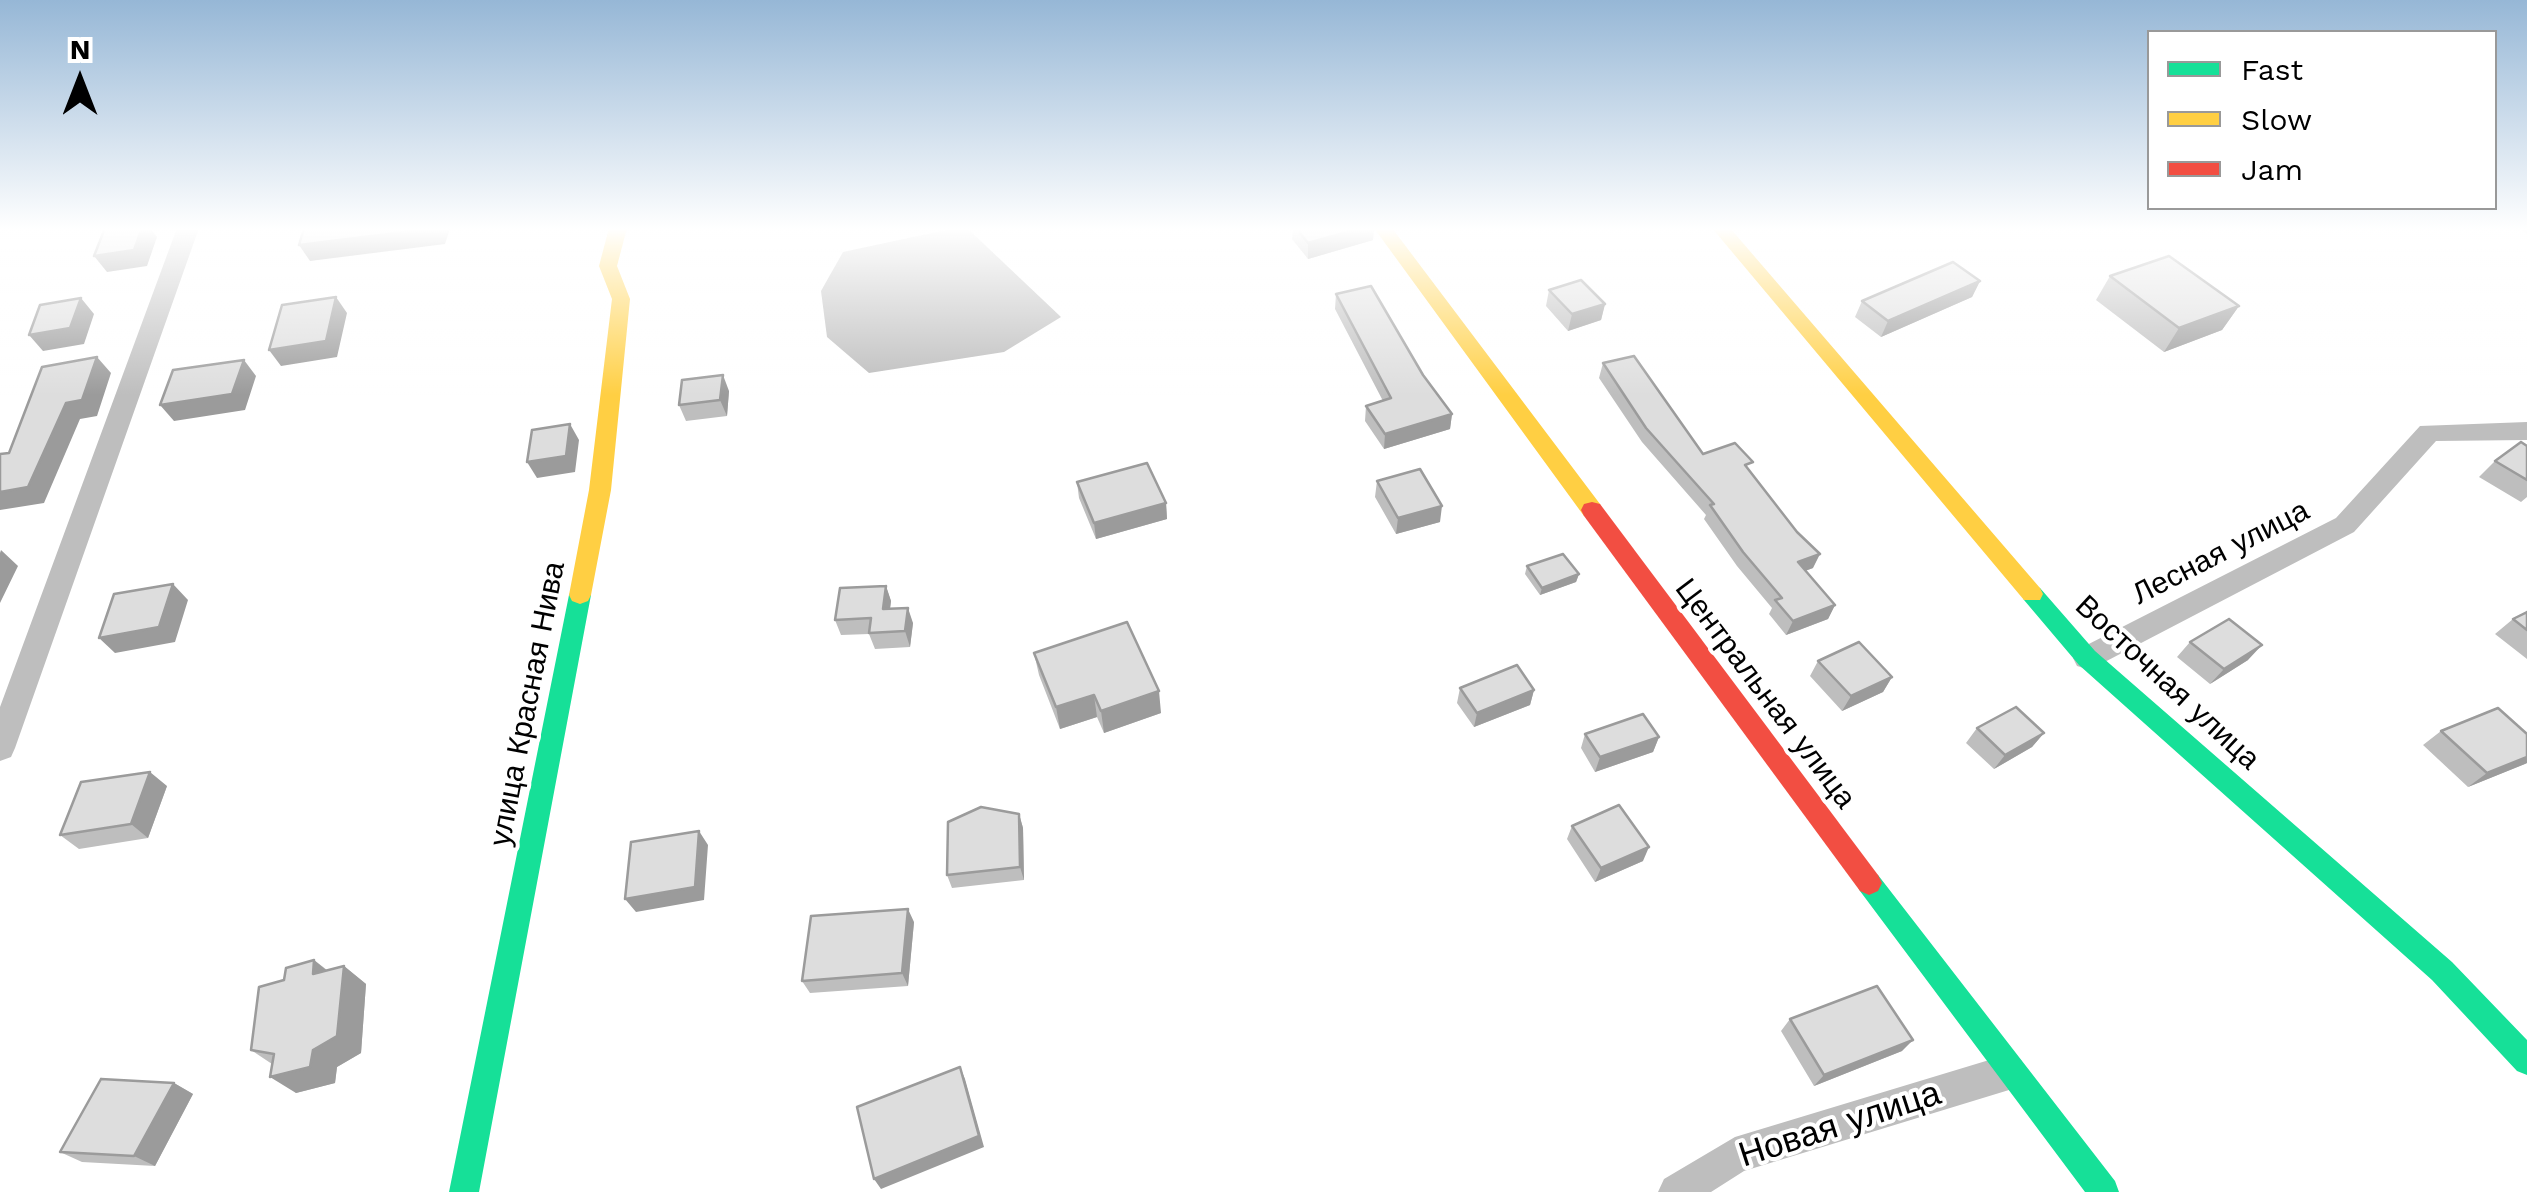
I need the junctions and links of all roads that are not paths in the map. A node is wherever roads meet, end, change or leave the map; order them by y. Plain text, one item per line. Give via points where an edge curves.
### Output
1 (168, 284) edge
2 (615, 284) edge
3 (1423, 284) edge
4 (1768, 284) edge
5 (2527, 431) edge
6 (2087, 658) junction
7 (0, 748) edge
8 (2527, 1061) edge
9 (2009, 1072) junction
10 (464, 1192) edge
11 (1676, 1192) edge
12 (2104, 1192) edge

1 - 7 street
2 - 10 street, улица Красная Нива via 621,299 600,490
3 - 9 street, Центральная улица
4 - 6 street, Восточная улица
5 - 6 street, Лесная улица via 2429,432 2345,525
6 - 8 street, Восточная улица via 2442,972
9 - 11 street, Новая улица via 1735,1154
9 - 12 street, Центральная улица

